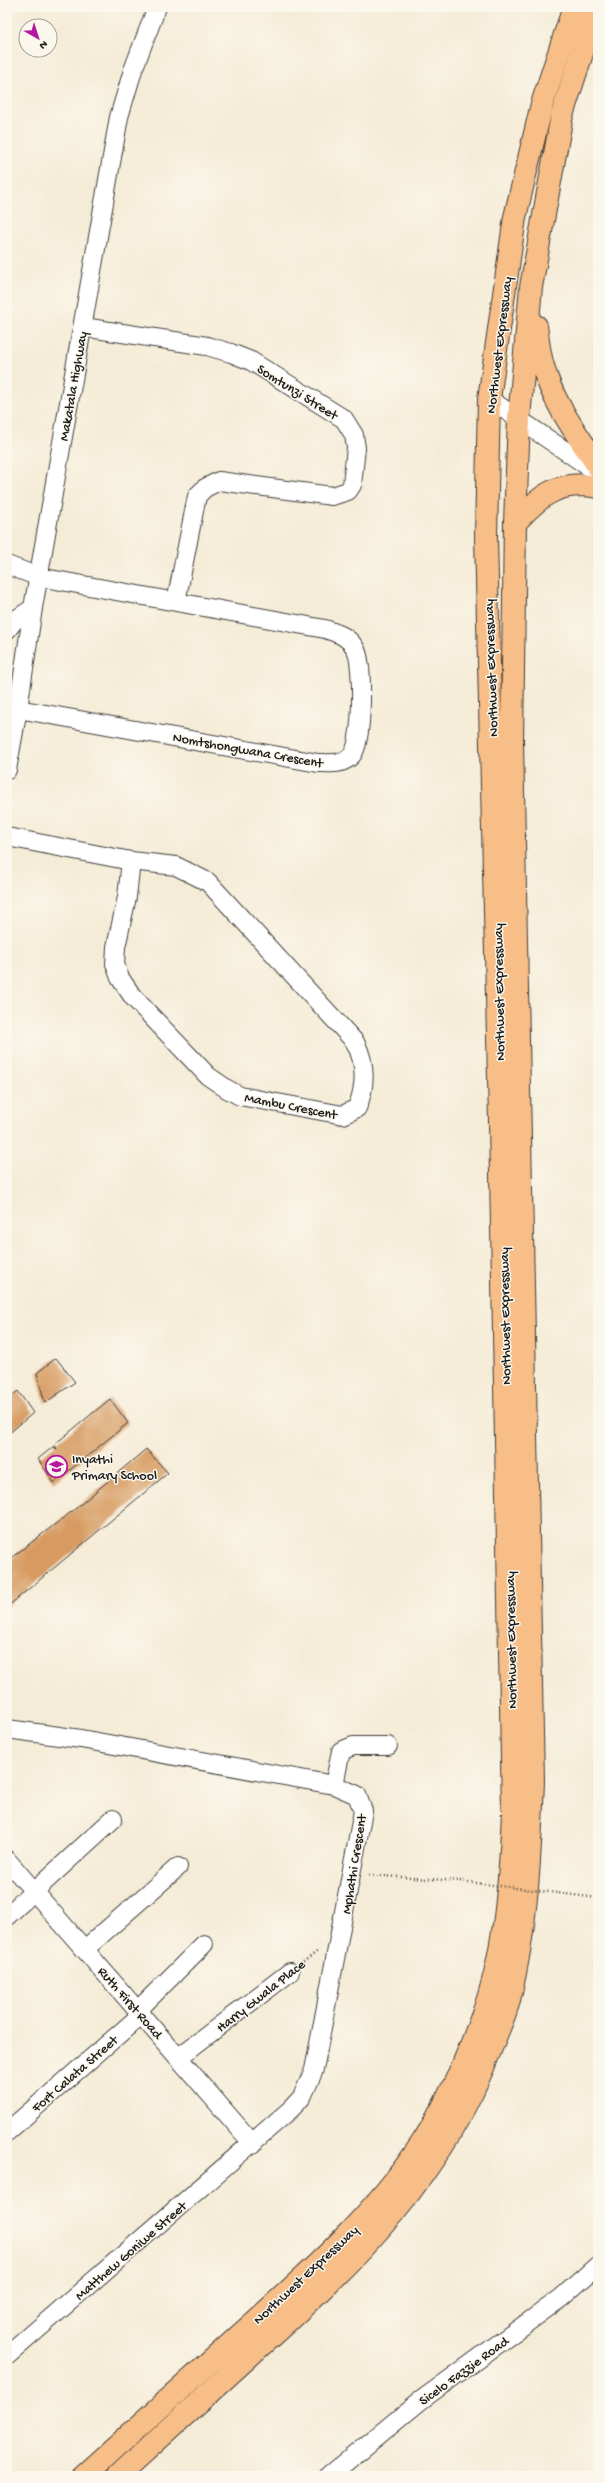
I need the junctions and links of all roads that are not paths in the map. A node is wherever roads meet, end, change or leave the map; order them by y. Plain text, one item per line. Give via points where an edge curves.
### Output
1 (157, 7) edge
2 (574, 7) edge
3 (597, 7) edge
4 (531, 287) junction
5 (83, 327) junction
6 (489, 399) junction
7 (519, 418) junction
8 (598, 466) edge
9 (598, 473) edge
10 (598, 487) edge
11 (515, 523) junction
12 (7, 565) edge
13 (39, 577) junction
14 (176, 602) junction
15 (33, 608) junction
16 (7, 630) edge
17 (18, 709) junction
18 (7, 770) edge
19 (7, 837) edge
20 (131, 861) junction
21 (7, 1729) edge
22 (388, 1746) dead end
23 (334, 1785) junction
24 (113, 1819) dead end
25 (7, 1860) edge
26 (178, 1867) dead end
27 (35, 1891) junction
28 (7, 1916) edge
29 (204, 1944) dead end
30 (85, 1949) junction
31 (290, 1972) road end
32 (140, 2012) junction
33 (179, 2058) junction
34 (7, 2132) edge
35 (253, 2144) junction
36 (598, 2265) edge
37 (7, 2356) edge
38 (84, 2476) edge
39 (118, 2476) edge
40 (329, 2476) edge

1 - 5 street, Makatala Highway via 135,64 119,117
2 - 6 main road, Northwest Expressway via 542,104 515,218
3 - 4 main road, Northwest Expressway via 562,115
4 - 7 main road, Northwest Expressway
4 - 8 main road via 542,365 549,385 559,406
5 - 13 street, Makatala Highway
5 - 14 street, Somtunzi Street via 207,346 238,355 344,419 354,435 356,448 352,485 341,495 332,496 219,481 204,488 196,496
6 - 7 street
6 - 38 main road, Northwest Expressway via 486,537 500,1121 512,1812 510,1876 500,1946 485,2006 457,2079 420,2146 379,2201 337,2248
7 - 9 street
7 - 11 main road, Northwest Expressway
10 - 11 main road via 573,485 545,494
11 - 39 main road, Northwest Expressway via 512,742 532,1781 523,1937 509,2002 483,2070 456,2126 408,2196 356,2257
12 - 13 street, Nomtshongwana Crescent
13 - 14 street, Nomtshongwana Crescent
13 - 15 street, Makatala Highway
14 - 17 street, Nomtshongwana Crescent via 325,629 349,641 356,649 360,663 359,738 352,755 344,761 318,763
15 - 16 street via 15,620
15 - 17 street, Makatala Highway
17 - 18 street, Makatala Highway
19 - 20 street, Mambu Crescent
20 - 20 street, Mambu Crescent via 176,866 208,882 222,894 355,1042 364,1069 357,1108 343,1115 261,1100 234,1092 208,1076 133,997 120,978 115,964
21 - 23 street, Mphathi Crescent via 81,1739
22 - 23 street via 353,1746 342,1752
23 - 35 street, Mphathi Crescent via 350,1791 361,1803 363,1811 342,1933 314,2070 302,2097
24 - 27 street
25 - 27 street, Ruth First Road
26 - 30 street
27 - 28 street
27 - 30 street, Ruth First Road
29 - 32 street, Fort Calata Street
30 - 32 street, Ruth First Road
31 - 33 street, Harry Gwala Place
32 - 33 street, Ruth First Road
32 - 34 street, Fort Calata Street
33 - 35 street, Ruth First Road
35 - 37 street, Matthew Goniwe Street
36 - 40 street, Sicelo Fazzie Road via 561,2298 420,2401

